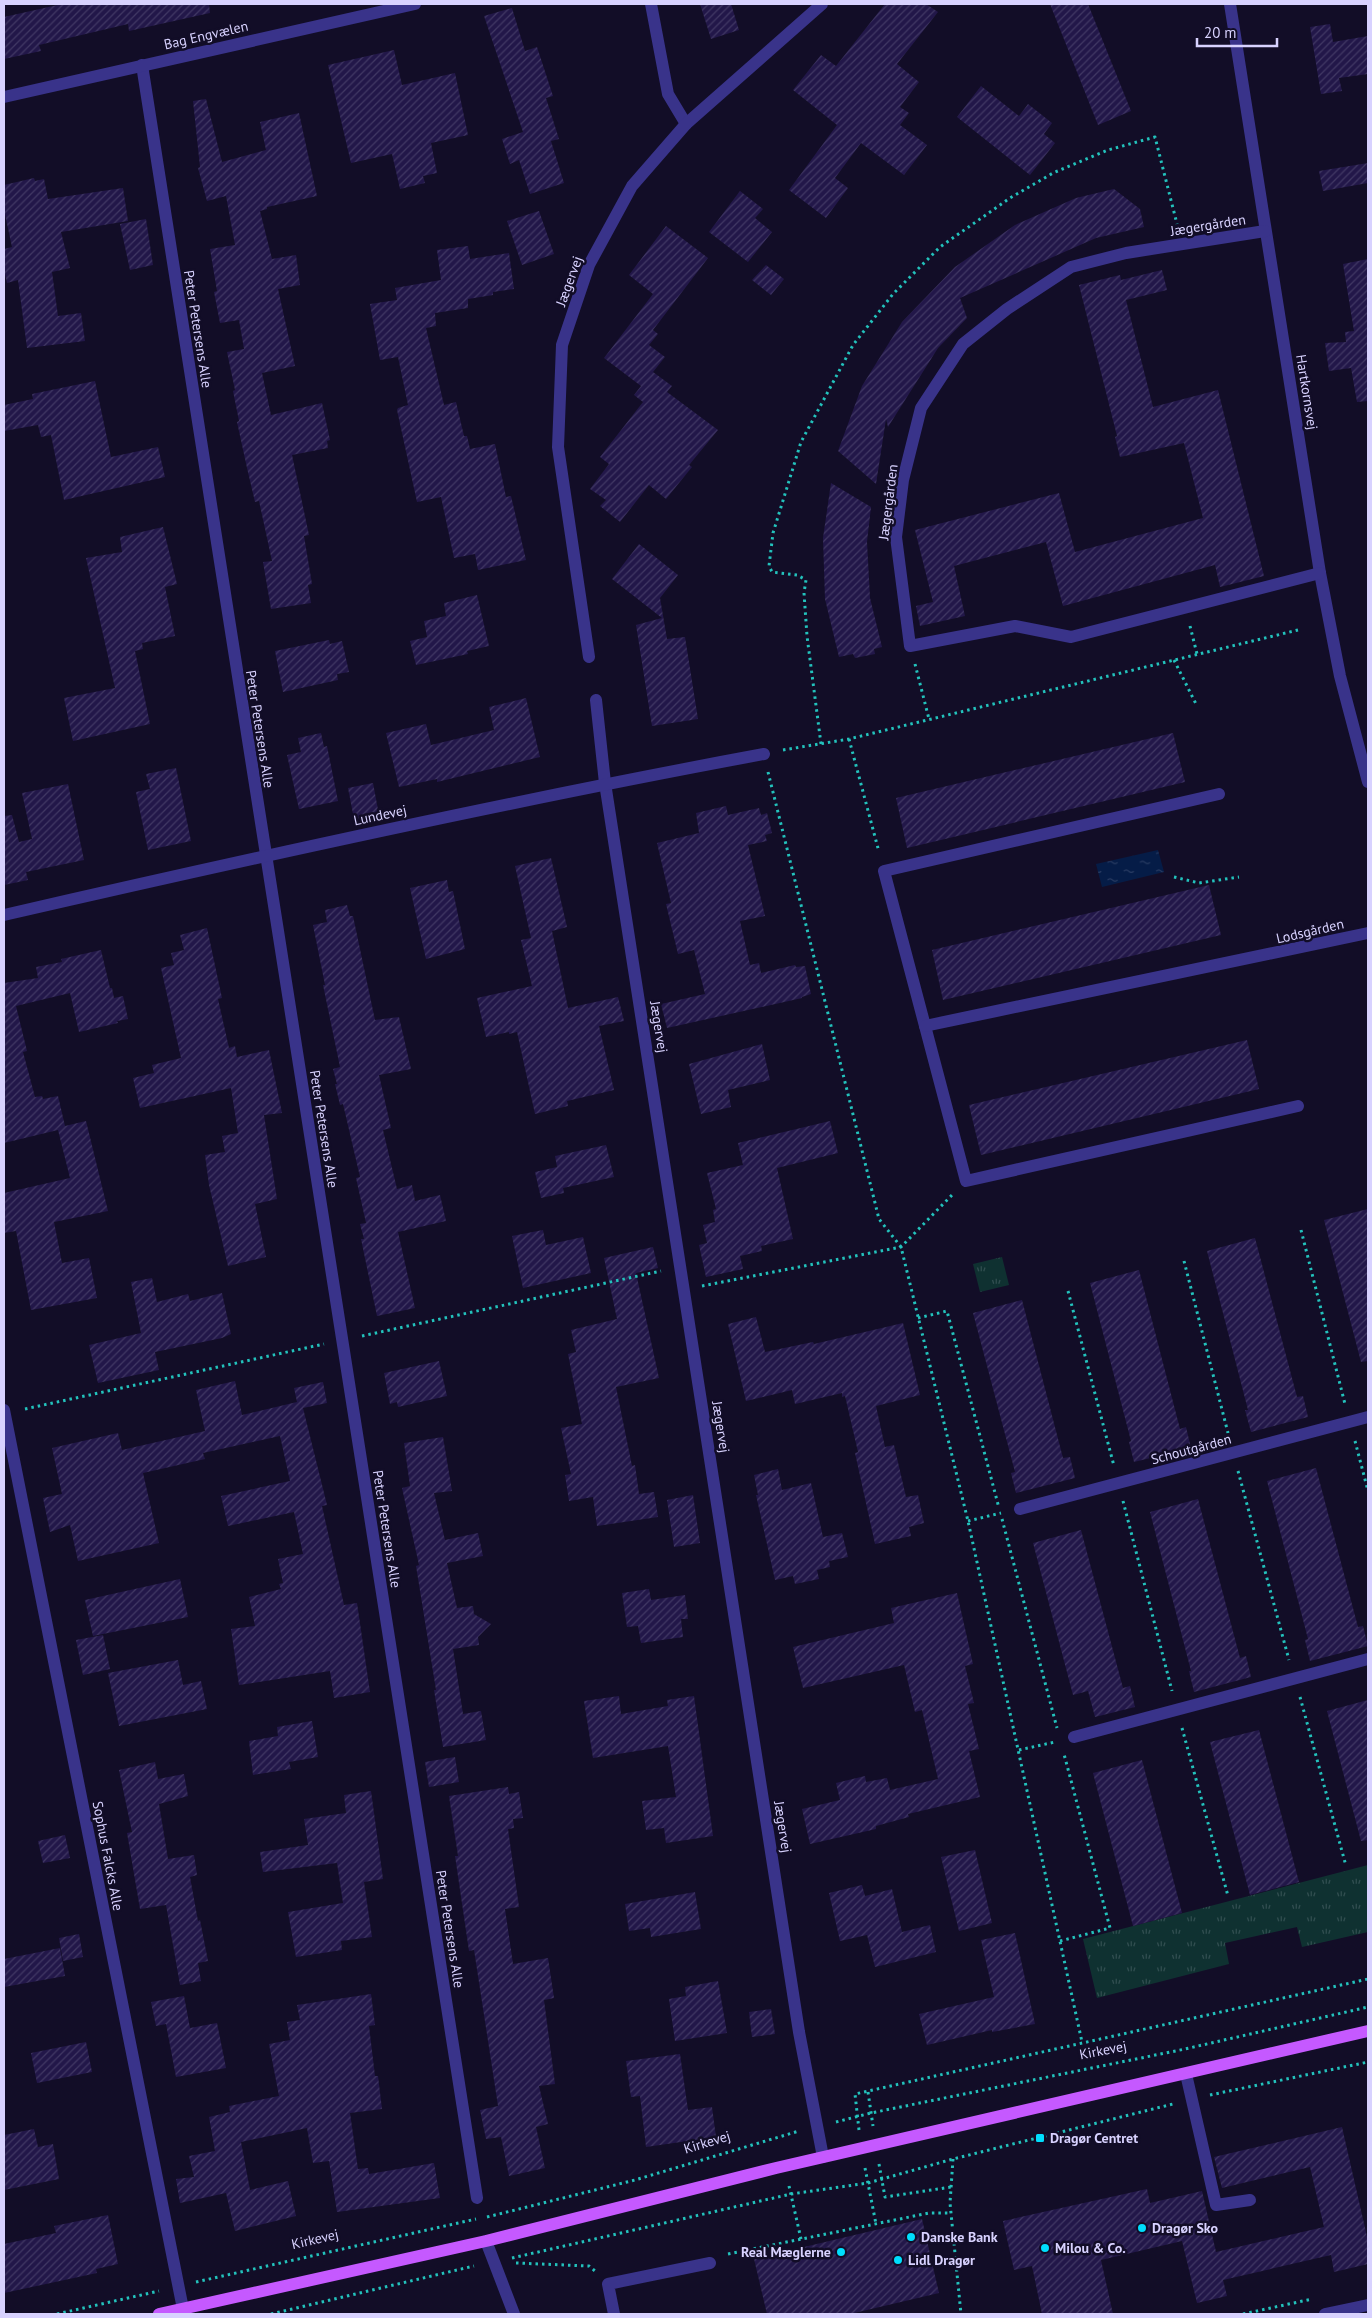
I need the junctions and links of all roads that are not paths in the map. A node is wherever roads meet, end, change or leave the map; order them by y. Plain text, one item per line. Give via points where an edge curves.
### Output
1 (415, 4) edge
2 (651, 4) edge
3 (822, 4) edge
4 (1230, 4) edge
5 (142, 65) junction
6 (4, 96) edge
7 (686, 124) junction
8 (1265, 230) junction
9 (1320, 573) junction
10 (589, 657) dead end
11 (596, 700) dead end
12 (764, 754) road end
13 (1368, 782) edge
14 (605, 783) junction
15 (1219, 794) dead end
16 (264, 855) junction
17 (4, 915) edge
18 (1368, 933) edge
19 (925, 1026) junction
20 (1298, 1106) dead end
21 (4, 1412) edge
22 (1368, 1417) edge
23 (1020, 1509) road end
24 (1368, 1659) edge
25 (1074, 1737) road end
26 (1368, 2032) edge
27 (1186, 2074) junction
28 (823, 2157) junction
29 (477, 2198) dead end
30 (1250, 2200) dead end
31 (486, 2240) junction
32 (710, 2263) road end
33 (1368, 2305) edge
34 (183, 2309) junction
35 (159, 2314) edge
36 (514, 2314) edge
37 (614, 2314) edge
38 (1325, 2314) edge

1 - 5 street, Bag Engvælen
2 - 7 street via 668,94
3 - 7 street, Jægervej
4 - 8 street, Hartkornsvej
5 - 6 street, Bag Engvælen
5 - 16 street, Peter Petersens Alle
7 - 10 street, Jægervej via 632,186 589,265 562,345 558,447
8 - 9 street, Hartkornsvej
8 - 9 street, Jægergården via 1126,253 1071,267 1007,309 963,344 921,408 903,480 896,537 910,646 1015,626 1071,637
9 - 13 street, Hartkornsvej via 1340,676
11 - 14 street, Jægervej
12 - 14 street, Lundevej
14 - 16 street, Lundevej
14 - 28 street, Jægervej via 799,2032
15 - 19 street via 884,871
16 - 17 street, Lundevej
16 - 29 street, Peter Petersens Alle
18 - 19 street, Lodsgården
19 - 20 street via 966,1181
21 - 34 street, Sophus Falcks Alle
22 - 23 street, Schoutgården
24 - 25 street
26 - 27 main road
27 - 28 main road
27 - 30 street via 1216,2205
28 - 31 main road
31 - 34 main road
31 - 36 street
32 - 37 street via 608,2284
33 - 38 street
34 - 35 main road

